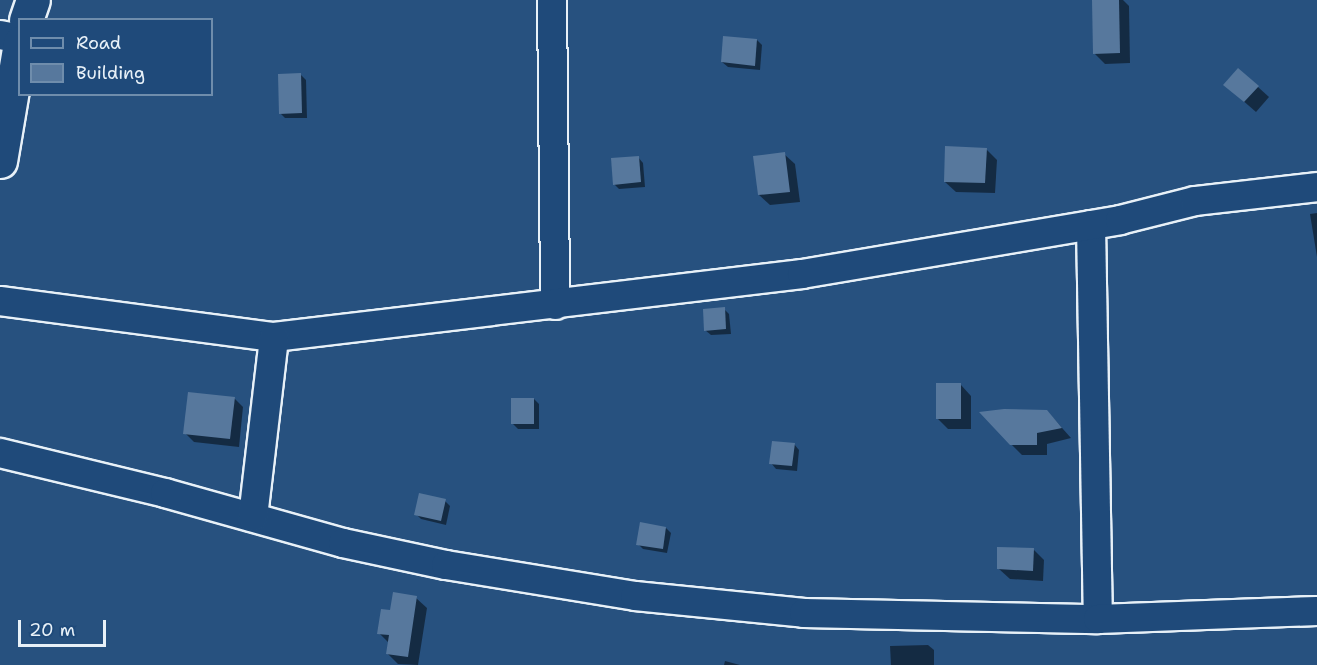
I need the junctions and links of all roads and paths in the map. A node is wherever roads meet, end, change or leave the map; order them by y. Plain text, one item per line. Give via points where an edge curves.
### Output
1 (33, 0) edge
2 (552, 0) edge
3 (28, 18) edge
4 (0, 35) edge
5 (18, 40) edge
6 (18, 53) edge
7 (0, 161) edge
8 (1317, 187) edge
9 (1091, 225) junction
10 (0, 301) edge
11 (555, 305) junction
12 (274, 337) junction
13 (0, 453) edge
14 (253, 517) junction
15 (1317, 611) edge
16 (1098, 619) junction

1 - 3 street
2 - 11 street
4 - 5 street
6 - 7 street
8 - 9 street via 1195,201
9 - 11 street via 802,274
9 - 16 street
10 - 12 street
11 - 12 street
12 - 14 street
13 - 14 street
14 - 16 street via 343,543 446,565 635,596 804,612
15 - 16 street

